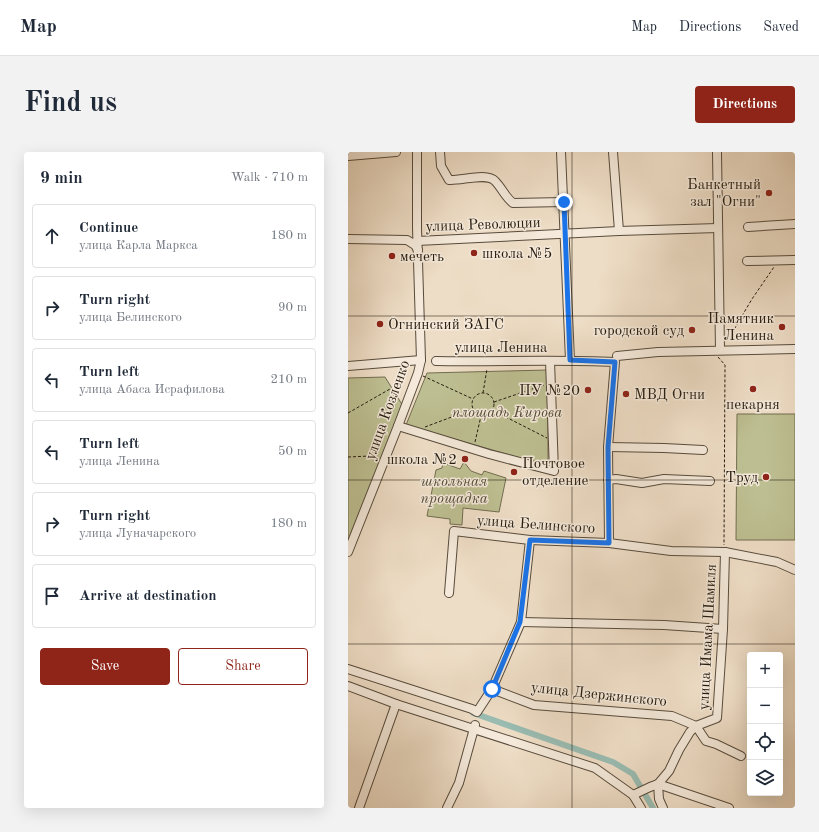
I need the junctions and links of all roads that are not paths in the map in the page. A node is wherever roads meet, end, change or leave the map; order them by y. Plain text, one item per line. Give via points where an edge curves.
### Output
1 (396, 152) edge
2 (417, 152) edge
3 (440, 152) edge
4 (561, 152) edge
5 (613, 152) edge
6 (717, 152) edge
7 (348, 156) edge
8 (564, 202) junction
9 (795, 224) edge
10 (748, 227) dead end
11 (417, 228) junction
12 (718, 228) junction
13 (619, 231) junction
14 (566, 234) junction
15 (348, 239) edge
16 (407, 240) junction
17 (417, 241) junction
18 (418, 250) junction
19 (795, 260) edge
20 (747, 261) dead end
21 (717, 347) junction
22 (795, 349) edge
23 (616, 359) junction
24 (421, 360) junction
25 (570, 360) junction
26 (436, 361) dead end
27 (550, 361) junction
28 (348, 366) edge
29 (398, 426) junction
30 (608, 447) junction
31 (703, 450) dead end
32 (608, 480) junction
33 (710, 481) dead end
34 (530, 540) junction
35 (609, 543) junction
36 (348, 552) edge
37 (725, 552) junction
38 (795, 570) edge
39 (449, 593) dead end
40 (520, 622) junction
41 (723, 629) junction
42 (348, 669) edge
43 (348, 686) edge
44 (492, 689) junction
45 (396, 704) junction
46 (696, 726) junction
47 (475, 727) junction
48 (741, 756) dead end
49 (654, 786) junction
50 (636, 794) junction
51 (359, 808) edge
52 (447, 808) edge
53 (641, 808) edge
54 (663, 808) edge
55 (729, 808) edge

1 - 7 street
2 - 11 street, улица Козленко
3 - 8 street via 441,166 449,180 492,178 513,203
4 - 8 street
5 - 13 street
6 - 12 street
8 - 14 street
9 - 10 street
11 - 16 street
11 - 17 street, улица Козленко
12 - 13 street, улица Революции
12 - 21 street
13 - 14 street, улица Революции
14 - 17 street, улица Революции
14 - 25 street
15 - 16 street, улица Революции
16 - 18 street
17 - 18 street, улица Козленко
18 - 24 street, улица Козленко
19 - 20 street
21 - 22 street, улица Ленина
21 - 23 street, улица Ленина
23 - 25 street, улица Ленина
23 - 30 street
24 - 28 street
24 - 29 street, улица Козленко
25 - 27 street, улица Ленина
26 - 27 street, улица Ленина
27 - 29 street via 554,471
29 - 36 street, улица Козленко
30 - 31 street
30 - 32 street
32 - 33 street via 642,483 664,479
32 - 35 street
34 - 35 street, улица Белинского
34 - 39 street, улица Белинского via 454,531
34 - 40 street
35 - 37 street, улица Белинского via 671,551
37 - 38 street, улица Белинского via 777,562
37 - 41 street, улица Имама Шамиля
40 - 41 street
40 - 44 street
41 - 46 street, улица Имама Шамиля via 717,718
42 - 44 street via 477,712
43 - 45 street
44 - 46 street, улица Дзержинского via 534,705 672,716
45 - 47 street
45 - 51 street
46 - 48 street via 706,741
46 - 49 street, улица Имама Шамиля via 679,750 669,772
47 - 50 street via 596,768
47 - 52 street via 459,783
49 - 50 street
49 - 54 street
49 - 55 street
50 - 53 street

